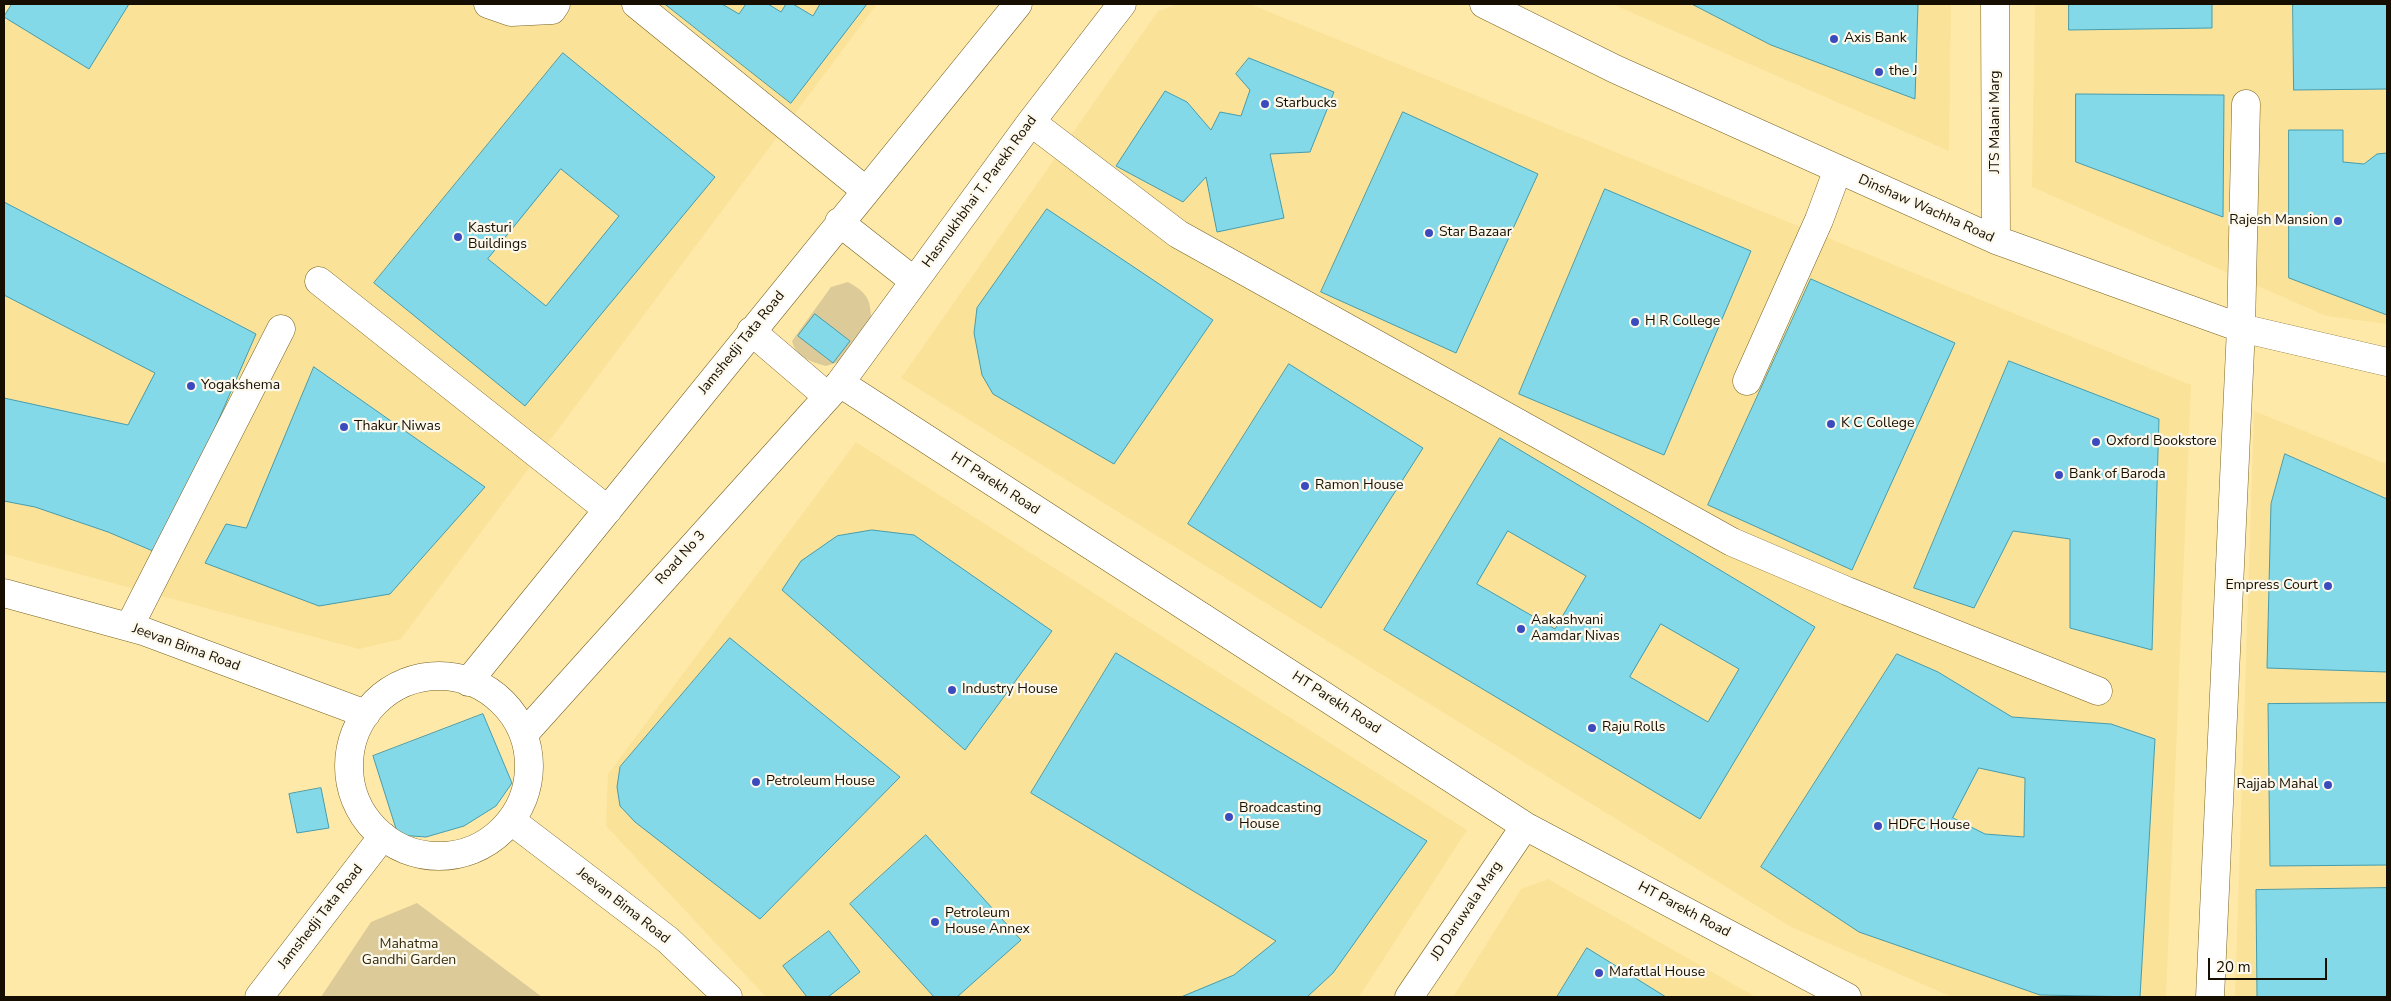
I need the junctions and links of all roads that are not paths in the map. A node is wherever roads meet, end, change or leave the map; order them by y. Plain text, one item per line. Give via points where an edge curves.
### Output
1 (488, 4) edge
2 (556, 4) edge
3 (636, 4) edge
4 (1018, 4) edge
5 (1122, 4) edge
6 (1484, 4) edge
7 (1995, 4) edge
8 (2246, 104) dead end
9 (1031, 122) junction
10 (1838, 169) junction
11 (865, 190) junction
12 (839, 222) junction
13 (1996, 240) junction
14 (319, 281) dead end
15 (914, 281) junction
16 (2241, 328) junction
17 (281, 330) dead end
18 (751, 332) junction
19 (2387, 362) edge
20 (1747, 381) dead end
21 (833, 390) junction
22 (608, 510) junction
23 (4, 593) edge
24 (129, 627) junction
25 (468, 682) junction
26 (2098, 692) dead end
27 (366, 714) junction
28 (524, 734) junction
29 (514, 822) junction
30 (1526, 826) junction
31 (383, 836) junction
32 (259, 997) edge
33 (728, 997) edge
34 (1409, 997) edge
35 (1847, 997) edge
36 (2210, 997) edge

1 - 2 street via 511,12 552,10
3 - 11 street
4 - 11 street, Jamshedji Tata Road
5 - 9 street, Hasmukhbhai T. Parekh Road
6 - 10 street, Dinshaw Wachha Road via 1615,68
7 - 13 street, JTS Malani Marg
8 - 16 street
9 - 15 street, Hasmukhbhai T. Parekh Road
9 - 26 street via 1178,234 1732,542
10 - 13 street, Dinshaw Wachha Road
10 - 20 street via 1819,220
11 - 12 street, Jamshedji Tata Road
12 - 15 street
12 - 18 street, Jamshedji Tata Road
13 - 16 street, Dinshaw Wachha Road
14 - 22 street
15 - 21 street, Hasmukhbhai T. Parekh Road
16 - 19 street, Dinshaw Wachha Road
16 - 36 street
17 - 24 street
18 - 21 street, HT Parekh Road
18 - 22 street, Jamshedji Tata Road
21 - 28 street, Road No 3
21 - 30 street, HT Parekh Road
22 - 25 street, Jamshedji Tata Road
23 - 24 street, Jeevan Bima Road
24 - 27 street, Jeevan Bima Road
25 - 27 street via 455,678 424,677 395,687
25 - 28 street via 484,688 508,708
27 - 31 street via 354,732 348,763 352,793 366,820
28 - 29 street via 529,765 525,792
29 - 31 street via 470,851 442,857 414,853
29 - 33 street, Jeevan Bima Road via 668,940
30 - 34 street, JD Daruwala Marg
30 - 35 street, HT Parekh Road
31 - 32 street, Jamshedji Tata Road

